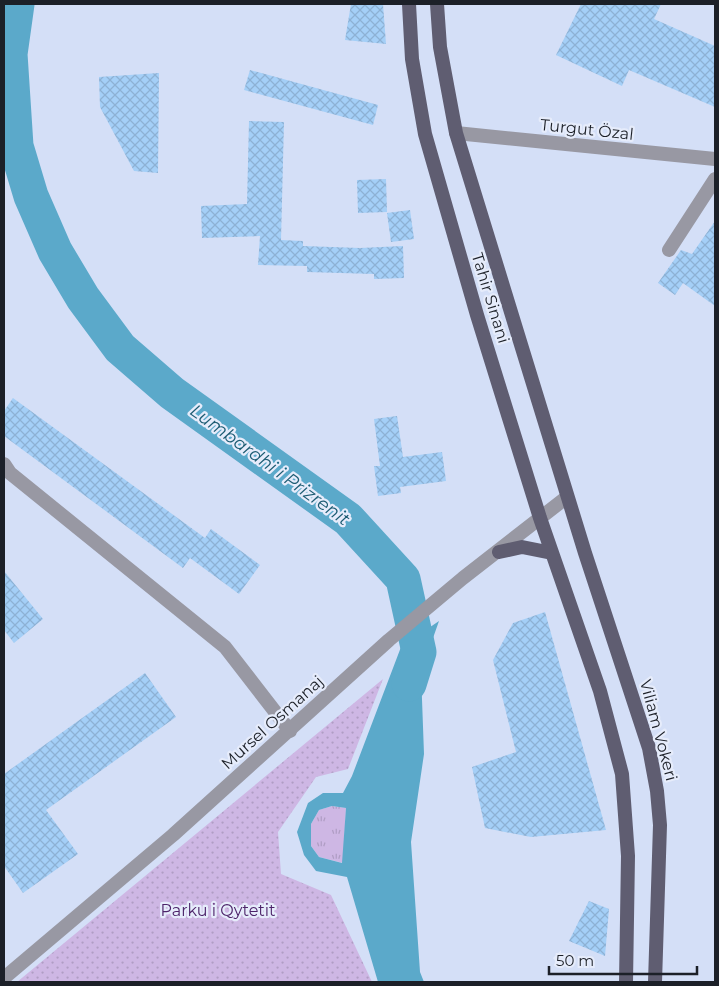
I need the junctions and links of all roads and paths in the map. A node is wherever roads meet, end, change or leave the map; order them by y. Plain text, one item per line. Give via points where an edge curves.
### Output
1 (409, 4) edge
2 (437, 4) edge
3 (456, 133) junction
4 (715, 159) edge
5 (715, 179) edge
6 (669, 250) dead end
7 (4, 464) edge
8 (567, 497) junction
9 (540, 518) junction
10 (499, 552) junction
11 (552, 553) junction
12 (584, 553) joint
13 (290, 731) junction
14 (4, 978) edge
15 (626, 982) edge
16 (655, 982) edge

1 - 9 main road, Tahir Sinani via 412,60 425,134
2 - 3 main road, Tahir Sinani via 440,47
3 - 4 street, Turgut Özal
3 - 8 main road, Tahir Sinani
5 - 6 street
7 - 13 street via 10,473 225,647
8 - 9 street, Mursel Osmanaj
8 - 12 main road, Tahir Sinani
9 - 10 street, Mursel Osmanaj
9 - 11 main road, Tahir Sinani
10 - 11 main road via 522,548
10 - 13 street, Mursel Osmanaj via 390,640
11 - 15 main road, Tahir Sinani via 600,690 622,774 628,847
12 - 16 main road, Viliam Vokeri via 649,748 657,791 660,824
13 - 14 street, Mursel Osmanaj

